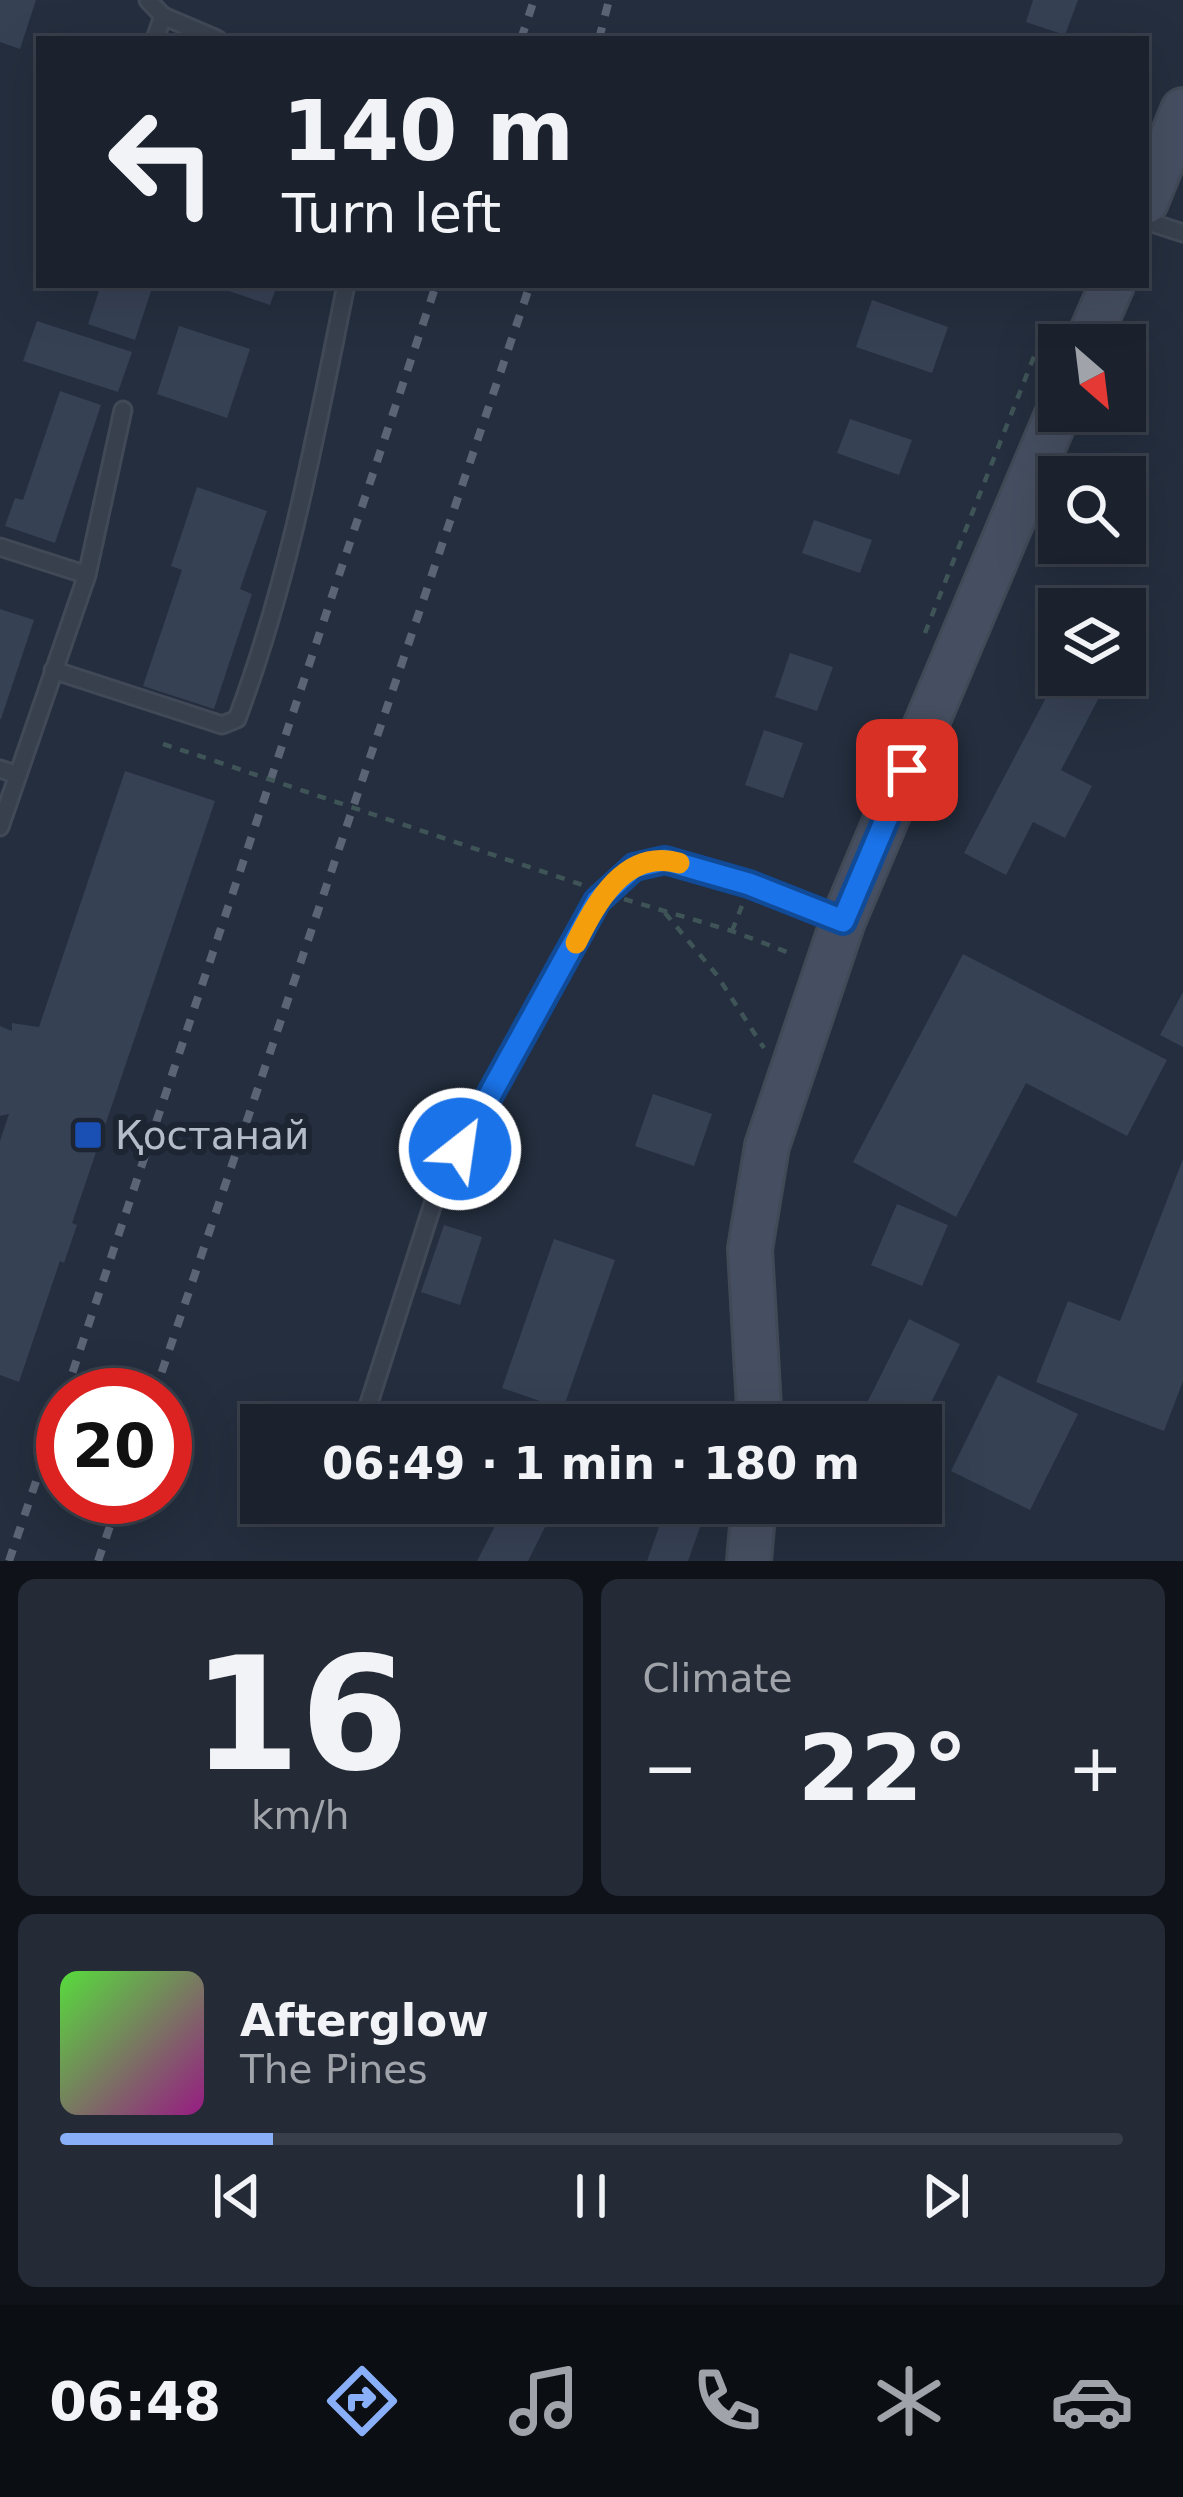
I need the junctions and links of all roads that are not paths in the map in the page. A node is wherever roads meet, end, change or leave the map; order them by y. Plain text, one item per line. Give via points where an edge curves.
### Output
1 (148, 0) edge
2 (163, 16) junction
3 (156, 36) edge
4 (210, 36) edge
5 (1183, 110) edge
6 (1149, 195) edge
7 (1149, 222) edge
8 (1183, 233) edge
9 (345, 288) edge
10 (1111, 288) edge
11 (1095, 324) edge
12 (123, 410) dead end
13 (1050, 432) edge
14 (0, 547) edge
15 (87, 575) junction
16 (52, 670) junction
17 (0, 769) edge
18 (18, 775) junction
19 (0, 827) edge
20 (843, 921) junction
21 (369, 1404) edge
22 (759, 1404) edge
23 (752, 1524) edge
24 (748, 1561) edge

1 - 2 lane
2 - 3 lane
2 - 4 lane
5 - 6 street
7 - 8 lane
9 - 16 lane via 296,530 237,719 222,725
10 - 11 street
12 - 15 lane
13 - 20 street
14 - 15 lane
15 - 16 lane
16 - 18 lane
17 - 18 lane
18 - 19 lane
20 - 21 lane via 665,860 634,867 597,901 438,1188
20 - 22 street via 767,1146 750,1249
23 - 24 street

